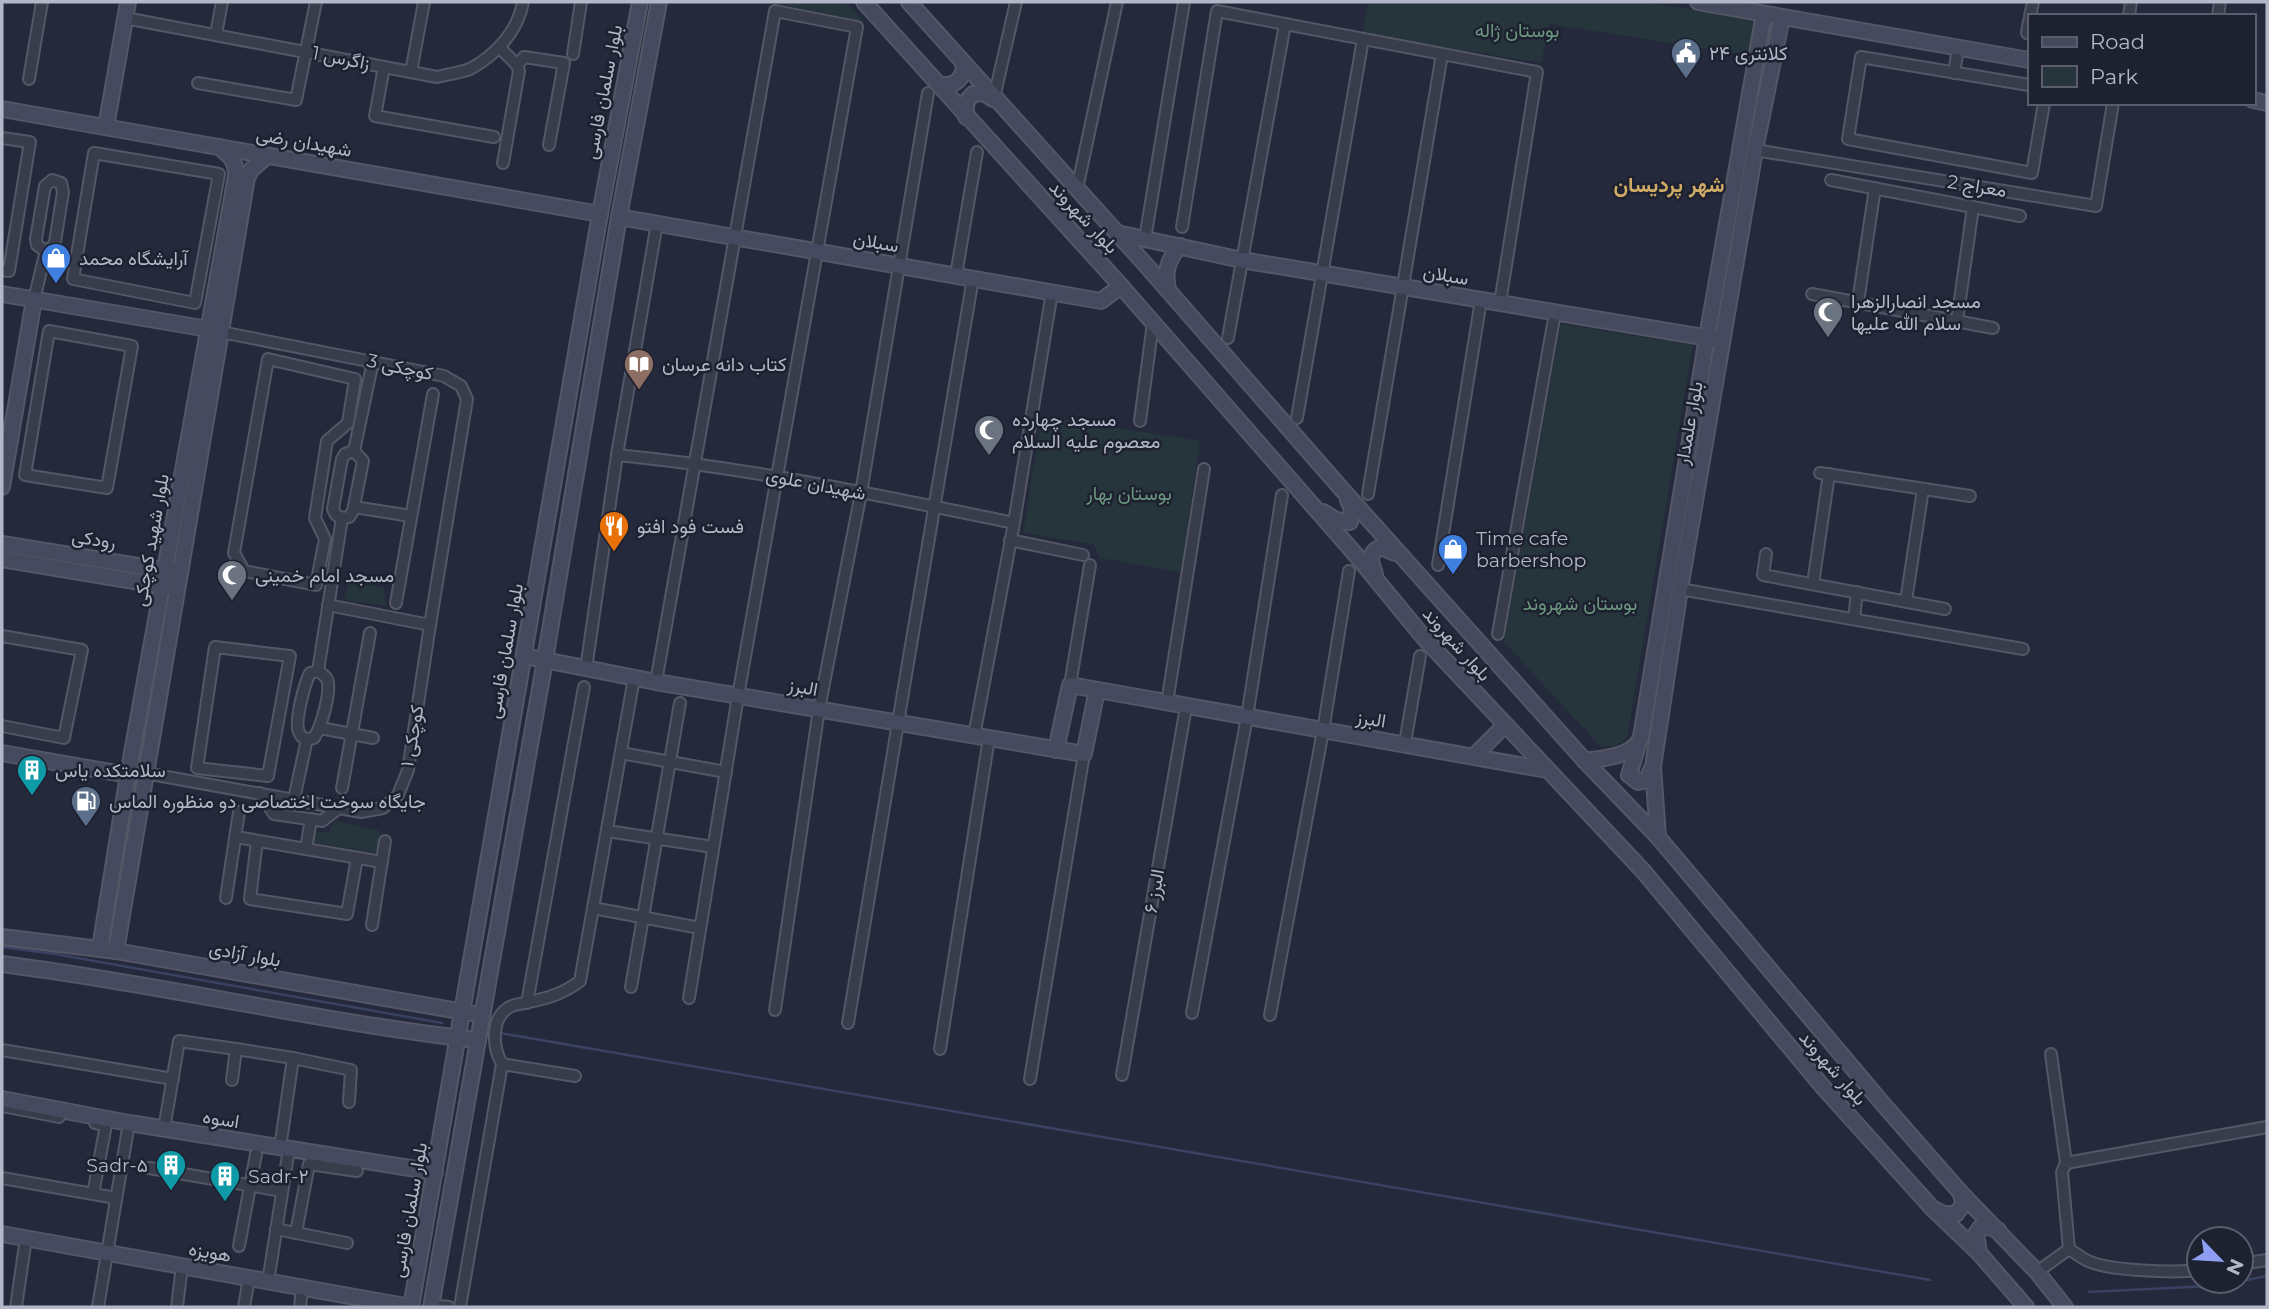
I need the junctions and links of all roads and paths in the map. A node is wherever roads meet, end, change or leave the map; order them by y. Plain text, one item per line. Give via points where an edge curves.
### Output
1 (42, 2) edge
2 (128, 2) edge
3 (222, 2) edge
4 (316, 2) edge
5 (424, 2) edge
6 (523, 2) edge
7 (581, 2) edge
8 (640, 2) edge
9 (659, 2) edge
10 (864, 2) edge
11 (909, 2) edge
12 (1016, 2) edge
13 (1117, 2) edge
14 (1184, 2) edge
15 (1699, 2) edge
16 (1765, 13) junction
17 (1782, 17) junction
18 (125, 18) junction
19 (1285, 24) junction
20 (2028, 28) edge
21 (2027, 33) dead end
22 (216, 34) junction
23 (1363, 39) junction
24 (500, 48) junction
25 (1958, 48) junction
26 (307, 51) junction
27 (573, 54) dead end
28 (1442, 54) junction
29 (2028, 60) edge
30 (517, 65) junction
31 (964, 65) junction
32 (384, 67) junction
33 (411, 72) junction
34 (1954, 73) junction
35 (29, 79) dead end
36 (198, 83) dead end
37 (941, 85) junction
38 (2028, 85) edge
39 (928, 93) dead end
40 (995, 100) junction
41 (2044, 105) edge
42 (2113, 105) edge
43 (2, 109) edge
44 (967, 117) junction
45 (106, 127) junction
46 (2, 138) edge
47 (494, 138) dead end
48 (549, 145) dead end
49 (219, 147) junction
50 (1755, 150) junction
51 (977, 152) dead end
52 (267, 156) junction
53 (503, 163) dead end
54 (242, 177) junction
55 (1924, 178) junction
56 (1831, 180) dead end
57 (1875, 188) junction
58 (1077, 190) junction
59 (1921, 197) junction
60 (1973, 207) junction
61 (600, 214) junction
62 (2020, 216) dead end
63 (619, 217) junction
64 (58, 222) junction
65 (657, 223) junction
66 (82, 226) junction
67 (1182, 227) dead end
68 (1117, 233) junction
69 (734, 237) junction
70 (1145, 239) junction
71 (1180, 246) junction
72 (46, 250) junction
73 (818, 251) junction
74 (1242, 260) junction
75 (899, 265) junction
76 (2, 270) edge
77 (1322, 274) junction
78 (956, 275) junction
79 (973, 278) junction
80 (1121, 286) junction
81 (1403, 287) junction
82 (1169, 291) junction
83 (1052, 292) junction
84 (2, 294) edge
85 (1812, 294) dead end
86 (34, 300) junction
87 (1481, 300) junction
88 (1858, 302) junction
89 (1500, 303) junction
90 (1555, 313) junction
91 (1957, 321) junction
92 (1153, 323) junction
93 (1993, 328) dead end
94 (214, 330) junction
95 (1707, 337) junction
96 (1228, 338) dead end
97 (1723, 340) junction
98 (373, 361) junction
99 (433, 394) dead end
100 (16, 401) junction
101 (37, 406) junction
102 (1297, 418) dead end
103 (1140, 421) dead end
104 (354, 451) junction
105 (617, 455) junction
106 (694, 463) junction
107 (1204, 469) dead end
108 (779, 476) junction
109 (321, 477) junction
110 (338, 480) junction
111 (1339, 486) junction
112 (2, 487) edge
113 (1923, 489) junction
114 (861, 493) junction
115 (1368, 494) dead end
116 (1282, 495) dead end
117 (1970, 496) dead end
118 (1308, 500) junction
119 (354, 507) junction
120 (936, 507) junction
121 (411, 516) junction
122 (342, 519) junction
123 (1014, 523) junction
124 (1010, 540) junction
125 (2, 544) edge
126 (1766, 554) dead end
127 (22, 555) junction
128 (1083, 555) dead end
129 (2, 559) edge
130 (1405, 560) junction
131 (1090, 565) dead end
132 (1438, 565) dead end
133 (1349, 571) dead end
134 (172, 572) junction
135 (1379, 583) junction
136 (1813, 584) junction
137 (170, 587) junction
138 (1680, 589) junction
139 (1857, 592) junction
140 (1906, 601) junction
141 (396, 603) dead end
142 (328, 606) junction
143 (1945, 609) dead end
144 (165, 612) junction
145 (1854, 619) junction
146 (430, 625) junction
147 (370, 633) dead end
148 (1498, 634) dead end
149 (2, 636) edge
150 (2023, 649) dead end
151 (524, 656) junction
152 (1420, 656) dead end
153 (545, 660) junction
154 (586, 669) junction
155 (318, 671) junction
156 (634, 678) junction
157 (656, 682) junction
158 (1070, 685) junction
159 (584, 687) dead end
160 (1097, 690) junction
161 (738, 696) junction
162 (282, 698) junction
163 (302, 700) junction
164 (680, 702) dead end
165 (1167, 703) junction
166 (1186, 707) junction
167 (819, 709) junction
168 (1247, 717) junction
169 (897, 722) junction
170 (1505, 725) junction
171 (2, 726) edge
172 (320, 728) junction
173 (1323, 731) junction
174 (351, 734) junction
175 (974, 736) junction
176 (373, 738) dead end
177 (989, 738) junction
178 (307, 739) junction
179 (1405, 743) junction
180 (1638, 745) junction
181 (1056, 750) junction
182 (2, 753) edge
183 (621, 753) junction
184 (1084, 754) junction
185 (1474, 757) junction
186 (1585, 761) junction
187 (670, 762) junction
188 (1653, 767) junction
189 (1547, 770) junction
190 (726, 772) junction
191 (145, 773) junction
192 (128, 775) junction
193 (342, 788) dead end
194 (260, 793) junction
195 (295, 799) junction
196 (339, 808) junction
197 (239, 813) dead end
198 (311, 819) junction
199 (607, 831) junction
200 (236, 837) junction
201 (1658, 837) junction
202 (657, 839) junction
203 (257, 841) junction
204 (385, 841) dead end
205 (713, 848) junction
206 (306, 849) junction
207 (357, 858) junction
208 (382, 862) junction
209 (226, 898) dead end
210 (593, 908) junction
211 (643, 917) junction
212 (104, 923) junction
213 (120, 925) junction
214 (372, 925) dead end
215 (700, 928) junction
216 (2, 937) edge
217 (100, 948) junction
218 (116, 951) junction
219 (470, 962) junction
220 (2, 964) edge
221 (490, 964) junction
222 (631, 986) dead end
223 (689, 998) dead end
224 (527, 1003) junction
225 (775, 1010) dead end
226 (463, 1012) junction
227 (1192, 1013) dead end
228 (482, 1014) junction
229 (1270, 1015) dead end
230 (848, 1023) dead end
231 (458, 1038) junction
232 (478, 1040) junction
233 (236, 1049) junction
234 (940, 1049) dead end
235 (2, 1050) edge
236 (2051, 1054) dead end
237 (293, 1058) junction
238 (502, 1064) junction
239 (1122, 1075) dead end
240 (575, 1076) dead end
241 (173, 1079) junction
242 (1030, 1079) dead end
243 (232, 1080) dead end
244 (451, 1084) junction
245 (470, 1086) junction
246 (2, 1099) edge
247 (349, 1101) dead end
248 (2, 1107) edge
249 (129, 1123) junction
250 (2267, 1127) edge
251 (164, 1129) junction
252 (284, 1149) junction
253 (256, 1154) dead end
254 (2066, 1163) junction
255 (149, 1168) dead end
256 (357, 1171) dead end
257 (435, 1172) junction
258 (2, 1178) edge
259 (250, 1185) junction
260 (282, 1191) junction
261 (1959, 1192) junction
262 (93, 1194) junction
263 (116, 1198) junction
264 (1932, 1208) junction
265 (276, 1229) junction
266 (1998, 1230) junction
267 (296, 1233) junction
268 (2, 1234) edge
269 (26, 1238) junction
270 (347, 1243) dead end
271 (239, 1246) dead end
272 (2069, 1249) junction
273 (106, 1252) junction
274 (1979, 1253) junction
275 (183, 1266) junction
276 (2037, 1272) junction
277 (2185, 1272) edge
278 (249, 1278) junction
279 (268, 1282) junction
280 (302, 1288) junction
281 (344, 1301) edge
282 (431, 1306) edge
283 (16, 1307) edge
284 (98, 1307) edge
285 (177, 1307) edge
286 (244, 1307) edge
287 (300, 1307) edge
288 (411, 1307) edge
289 (449, 1307) edge
290 (460, 1307) edge
291 (2026, 1307) edge
292 (2065, 1307) edge

1 - 35 street
2 - 18 main road
3 - 22 street
4 - 26 street
5 - 33 street
6 - 24 street, زاگرس 1
7 - 27 street
8 - 61 main road, بلوار سلمان فارسی
9 - 63 main road, بلوار سلمان فارسی
10 - 37 main road, بلوار شهروند
11 - 31 main road, بلوار شهروند
12 - 40 street
13 - 58 street
14 - 70 street
15 - 16 main road
16 - 17 main road
16 - 95 main road, بلوار علمدار
17 - 25 main road
17 - 50 main road, بلوار علمدار
18 - 22 street, زاگرس 1
18 - 45 main road
19 - 23 street
19 - 67 street via 1217,11
19 - 74 street
20 - 21 street
22 - 26 street, زاگرس 1
23 - 28 street
23 - 77 street
24 - 30 street
24 - 33 street, زاگرس 1 via 468,70 437,77
25 - 29 main road
25 - 34 street
26 - 32 street, زاگرس 1
26 - 36 street via 296,100
28 - 81 street
28 - 89 street via 1537,72
30 - 48 street via 524,57 564,63
30 - 53 street
31 - 37 main road via 959,81
31 - 40 main road, بلوار شهروند
32 - 33 street, زاگرس 1
32 - 47 street via 375,117
34 - 38 street
34 - 41 street via 1860,57 1848,139 2032,173
37 - 44 main road, بلوار شهروند
39 - 75 street
40 - 44 main road via 984,93 973,94 967,102
40 - 58 main road, بلوار شهروند
42 - 55 street, معراج 2 via 2096,206
43 - 45 main road, شهیدان رضی
44 - 80 main road, بلوار شهروند
45 - 49 main road, شهیدان رضی
46 - 76 street via 30,142 9,271
49 - 52 main road, شهیدان رضی
49 - 54 main road via 232,157
50 - 55 street, معراج 2
50 - 97 main road, بلوار علمدار
51 - 78 street
52 - 54 main road
52 - 61 main road, شهیدان رضی
54 - 94 main road, بلوار شهید کوچکی
55 - 59 street
56 - 57 street
57 - 59 street
57 - 88 street
58 - 68 main road, بلوار شهروند
59 - 60 street
60 - 62 street
60 - 91 street
61 - 151 main road, بلوار سلمان فارسی
63 - 65 main road, سبلان
63 - 153 main road, بلوار سلمان فارسی
64 - 66 street
64 - 72 street via 54,245
64 - 72 street via 63,189 52,180 45,186 36,239 37,246
65 - 69 main road, سبلان
65 - 105 street
66 - 66 street via 94,153 219,174 195,303 73,279
68 - 70 main road, سبلان
68 - 82 main road, بلوار شهروند
69 - 73 main road, سبلان
69 - 73 street via 775,11 857,27
69 - 106 street
70 - 71 main road, سبلان
71 - 74 main road, سبلان
71 - 82 main road via 1168,262
72 - 86 street
73 - 75 main road, سبلان
73 - 108 street
74 - 77 main road, سبلان
74 - 96 street
75 - 78 main road, سبلان
75 - 114 street
77 - 81 main road, سبلان
77 - 102 street
78 - 79 main road, سبلان
79 - 83 main road, سبلان
79 - 120 street
80 - 83 main road, سبلان via 1101,301
80 - 92 main road, بلوار شهروند
81 - 87 main road, سبلان
81 - 115 street
82 - 111 main road, بلوار شهروند
83 - 123 street
84 - 86 main road
85 - 88 street
86 - 94 main road
86 - 100 main road
87 - 89 main road, سبلان
87 - 132 street
88 - 91 street
89 - 90 main road, سبلان
90 - 95 main road, سبلان
90 - 148 street
91 - 93 street
92 - 103 street
92 - 118 main road, بلوار شهروند
94 - 98 street, کوچکی 3
94 - 134 main road, بلوار شهید کوچکی
95 - 97 main road, سبلان
95 - 180 main road, بلوار علمدار
97 - 138 main road, بلوار علمدار
98 - 104 street
98 - 146 street, کوچکی 3 via 444,376 461,386 467,399
99 - 121 street
100 - 101 street
100 - 112 main road
101 - 101 street via 49,331 132,346 107,488 25,475
104 - 110 street via 345,454
104 - 119 street via 363,461
105 - 106 street, شهیدان علوی
105 - 154 street
106 - 108 street, شهیدان علوی
106 - 157 street
107 - 165 street
108 - 114 street, شهیدان علوی
108 - 161 street
109 - 109 street via 327,441 348,423 355,379 268,359 234,553 244,572 316,585 325,539 315,518
109 - 110 street
110 - 122 street via 333,509
111 - 118 main road via 1352,509 1350,522 1336,520
111 - 130 main road, بلوار شهروند
113 - 117 street
113 - 136 street via 1824,473
113 - 140 street
114 - 120 street, شهیدان علوی
114 - 167 street
116 - 168 street
118 - 135 main road, بلوار شهروند
119 - 121 street
119 - 122 street via 349,517
120 - 123 street, شهیدان علوی
120 - 169 street
121 - 141 street
122 - 142 street
123 - 124 street
124 - 128 street
124 - 175 street
125 - 127 main road, رودکی
126 - 136 street via 1763,575
127 - 129 main road, رودکی
127 - 134 main road, رودکی
127 - 137 main road, رودکی
130 - 135 main road via 1389,549 1375,549 1370,560
130 - 186 main road, بلوار شهروند
131 - 158 street
133 - 173 street
134 - 137 main road, بلوار شهید کوچکی
135 - 170 main road, بلوار شهروند
136 - 139 street
137 - 144 main road, بلوار شهید کوچکی
138 - 145 street
138 - 188 main road, بلوار علمدار
139 - 140 street
139 - 145 street
140 - 143 street
142 - 146 street
142 - 155 street
144 - 191 main road, بلوار شهید کوچکی
144 - 192 main road, بلوار شهید کوچکی
145 - 150 street
146 - 196 street, کوچکی ۱ via 408,770 398,794 383,808 361,812
147 - 174 street
149 - 171 street via 82,650 64,738
151 - 153 main road, البرز
151 - 219 main road, بلوار سلمان فارسی
152 - 179 street
153 - 154 main road, البرز
153 - 221 main road, بلوار سلمان فارسی
154 - 156 main road, البرز
155 - 163 street via 310,673 305,682
155 - 172 street via 328,683
156 - 157 main road, البرز
156 - 183 street
157 - 161 main road, البرز
158 - 160 main road, البرز
158 - 181 main road
159 - 224 street
160 - 165 main road, البرز
160 - 184 main road
161 - 167 main road, البرز
161 - 190 street
162 - 162 street via 290,656 215,647 197,768 268,776
162 - 163 street
163 - 178 street via 297,728
164 - 187 street
165 - 166 main road, البرز
166 - 168 main road, البرز
166 - 239 street, البرز ۶
167 - 169 main road, البرز
167 - 225 street
168 - 173 main road, البرز
168 - 227 street
169 - 175 main road, البرز
169 - 230 street
170 - 185 main road
170 - 189 main road, بلوار شهروند
172 - 174 street
172 - 178 street via 314,738
173 - 179 main road, البرز
173 - 229 street
174 - 176 street
174 - 193 street
175 - 177 main road, البرز
177 - 181 main road, البرز
177 - 234 street
178 - 195 street
179 - 185 main road, البرز
180 - 186 main road
180 - 188 main road, بلوار علمدار via 1629,775 1639,782 1647,780
181 - 184 main road, البرز
182 - 192 main road
183 - 187 street
183 - 199 street
184 - 242 street
185 - 189 main road, البرز
186 - 201 main road, بلوار شهروند
187 - 190 street
187 - 202 street
188 - 201 main road, بلوار علمدار
189 - 264 main road, بلوار شهروند via 1644,872 1823,1087
190 - 205 street
191 - 194 street, کوچکی ۱
191 - 213 main road, بلوار شهید کوچکی
192 - 212 main road, بلوار شهید کوچکی
194 - 195 street, کوچکی ۱
194 - 198 street via 274,814
195 - 196 street, کوچکی ۱
196 - 198 street via 322,821
197 - 200 street
198 - 206 street
199 - 202 street
199 - 210 street
200 - 203 street
200 - 209 street
201 - 261 main road, بلوار شهروند
202 - 205 street
202 - 211 street
203 - 206 street
203 - 207 street via 250,899 347,914
204 - 208 street
205 - 215 street
206 - 207 street
207 - 208 street
208 - 214 street
210 - 211 street
210 - 224 street via 580,981 566,992
211 - 215 street
211 - 222 street
212 - 213 main road via 111,928
212 - 217 main road, بلوار شهید کوچکی
213 - 218 main road, بلوار شهید کوچکی
215 - 223 street
216 - 217 main road, بلوار آزادی
217 - 218 main road, بلوار آزادی
218 - 226 main road, بلوار آزادی
219 - 221 main road
219 - 226 main road, بلوار سلمان فارسی
220 - 231 main road
221 - 228 main road, بلوار سلمان فارسی
224 - 238 street via 508,1007 498,1018 495,1052
226 - 228 main road, بلوار آزادی
226 - 231 main road, بلوار سلمان فارسی
228 - 232 main road, بلوار سلمان فارسی
231 - 232 main road
231 - 244 main road, بلوار سلمان فارسی
232 - 245 main road, بلوار سلمان فارسی
233 - 237 street
233 - 241 street via 180,1041
233 - 243 street
235 - 241 street
236 - 254 street
237 - 247 street via 351,1070
237 - 252 street
238 - 240 street
238 - 290 street
241 - 251 street
244 - 245 main road
244 - 257 main road, بلوار سلمان فارسی
245 - 282 main road, بلوار سلمان فارسی
246 - 249 main road, اسوه
248 - 262 street via 106,1125
249 - 251 main road, اسوه
249 - 263 street
250 - 254 street
251 - 252 main road, اسوه
252 - 257 main road, اسوه
252 - 260 street
253 - 259 street
254 - 272 street via 2062,1172
255 - 259 street
256 - 267 street via 309,1164
257 - 288 main road, بلوار سلمان فارسی
258 - 262 street
259 - 260 street
259 - 271 street
260 - 265 street
261 - 264 main road via 1964,1203 1956,1214
261 - 266 main road, بلوار شهروند
262 - 263 street
263 - 273 street
264 - 274 main road, بلوار شهروند
265 - 267 street
265 - 279 street
266 - 274 main road via 1980,1228 1976,1234
266 - 276 main road, بلوار شهروند
267 - 270 street
268 - 269 main road, هویزه
269 - 273 main road, هویزه
269 - 283 street
272 - 276 street
272 - 277 street via 2090,1262
273 - 275 main road, هویزه
273 - 284 street
274 - 291 main road, بلوار شهروند
275 - 278 main road, هویزه
275 - 285 street
276 - 292 main road, بلوار شهروند
278 - 279 main road, هویزه
278 - 286 street
279 - 280 main road, هویزه
280 - 281 main road, هویزه
280 - 287 street
281 - 288 main road, هویزه
282 - 289 street

